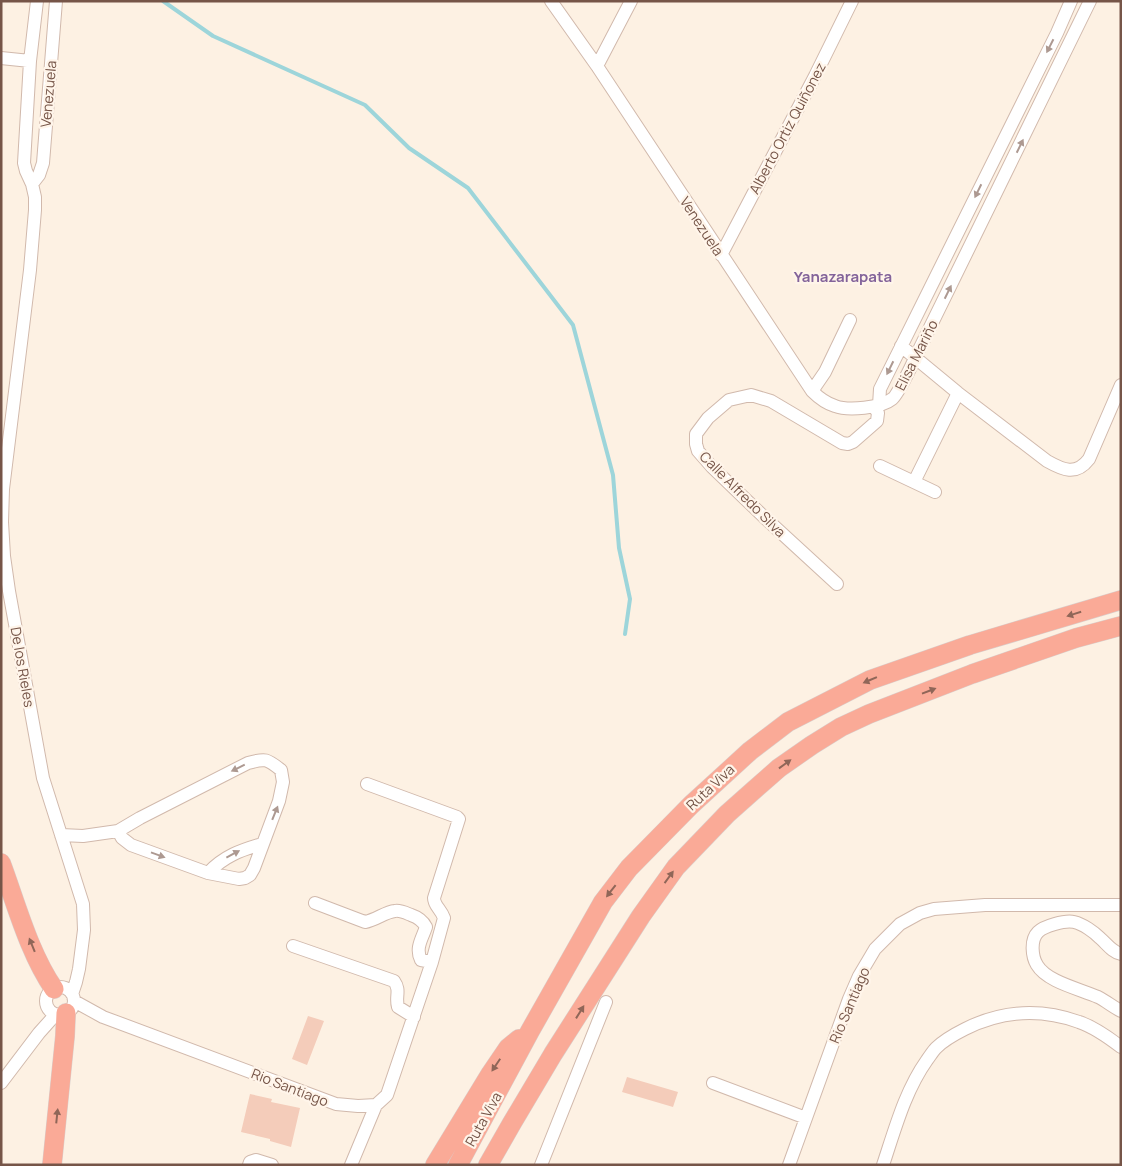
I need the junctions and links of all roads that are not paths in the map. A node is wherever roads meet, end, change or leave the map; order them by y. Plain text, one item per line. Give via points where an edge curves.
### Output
1 (37, 1) edge
2 (56, 1) edge
3 (551, 1) edge
4 (631, 1) edge
5 (852, 1) edge
6 (1071, 1) edge
7 (1088, 2) edge
8 (1, 58) edge
9 (30, 61) junction
10 (597, 66) junction
11 (32, 184) junction
12 (721, 254) junction
13 (850, 320) dead end
14 (901, 346) junction
15 (916, 358) junction
16 (1121, 385) edge
17 (812, 391) junction
18 (958, 393) junction
19 (876, 406) junction
20 (880, 466) dead end
21 (914, 482) junction
22 (935, 492) dead end
23 (837, 584) dead end
24 (1121, 600) edge
25 (1121, 626) edge
26 (367, 784) dead end
27 (118, 831) junction
28 (61, 836) junction
29 (262, 844) junction
30 (1, 863) edge
31 (208, 873) junction
32 (315, 903) dead end
33 (1121, 904) edge
34 (293, 946) dead end
35 (1121, 954) edge
36 (432, 962) junction
37 (62, 1002) junction
38 (606, 1002) dead end
39 (1121, 1011) edge
40 (414, 1016) junction
41 (530, 1031) junction
42 (1121, 1047) edge
43 (1, 1083) edge
44 (713, 1083) dead end
45 (376, 1105) junction
46 (806, 1118) junction
47 (512, 1123) junction
48 (52, 1165) edge
49 (249, 1165) edge
50 (272, 1165) edge
51 (351, 1165) edge
52 (435, 1165) edge
53 (458, 1165) edge
54 (488, 1165) edge
55 (502, 1165) edge
56 (541, 1165) edge
57 (788, 1165) edge
58 (883, 1165) edge

1 - 9 street, De los Rieles
2 - 11 street, Venezuela via 43,162
3 - 10 street, Venezuela
4 - 10 street
5 - 12 street, Alberto Ortiz Quiñonez
6 -> 14 street, Elisa Mariño
15 -> 7 street, Elisa Mariño
8 - 9 street
9 - 11 street, De los Rieles via 24,162
10 - 12 street, Venezuela
11 - 28 street, De los Rieles via 35,210 30,270 3,489 2,522 9,591 43,778
12 - 17 street, Venezuela
13 - 17 street
14 - 15 street
14 -> 19 street, Elisa Mariño via 880,389
15 - 18 street
15 - 19 street, Elisa Mariño via 893,399
16 - 18 street via 1089,459 1076,470 1047,461
17 - 19 street, Venezuela via 824,402 837,407
18 - 21 street
19 - 23 street, Calle Alfredo Silva via 876,421 848,444 771,401 751,395 729,400 708,418 696,434 698,451 712,467
20 - 21 street
21 - 22 street
24 -> 41 highway, Ruta Viva via 970,645 870,680 788,722 720,777 629,868 603,902
47 -> 25 highway, Ruta Viva via 640,916 676,867 727,814 779,768 841,727 869,714 972,674
26 - 36 street via 459,819 434,898 444,918
27 - 28 street
29 -> 27 street via 283,782 281,770 270,760 248,763
27 -> 31 street via 131,845
28 - 37 street, De los Rieles via 83,904 84,930 76,982
31 -> 29 street via 223,860
29 - 31 street via 254,868 245,878
37 -> 30 highway via 35,954
32 - 36 street via 365,922 397,910 415,916 426,927 418,954 421,960
33 - 46 street, Rio Santiago via 985,905 934,909 900,924 875,949 858,976
34 - 40 street via 394,981 398,1007
35 - 39 street via 1078,923 1055,924 1038,932 1033,945 1035,960 1043,972
36 - 40 street
37 - 43 street, De los Rieles
37 - 45 street, Rio Santiago via 336,1104
48 -> 37 highway via 66,1036
38 - 56 street
40 - 45 street via 387,1096
41 -> 52 highway via 508,1048
41 - 53 highway, Ruta Viva
42 - 58 street via 1081,1022 1056,1015 1029,1013 980,1021 936,1048 923,1067 906,1100
44 - 46 street
45 - 51 street
46 - 57 street, Rio Santiago
47 - 54 highway, Ruta Viva
47 - 55 highway
49 - 50 street via 256,1160

